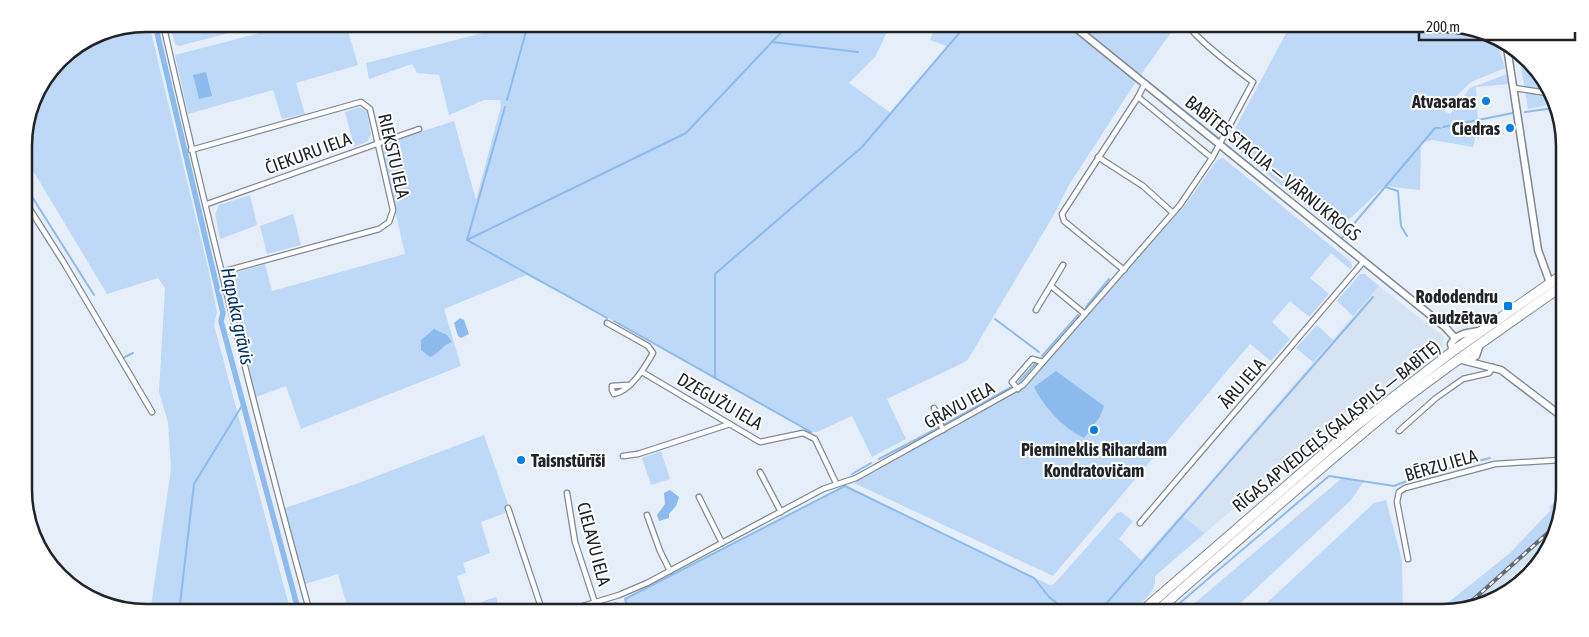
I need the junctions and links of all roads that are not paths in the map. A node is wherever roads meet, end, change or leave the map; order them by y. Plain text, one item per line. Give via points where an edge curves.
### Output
1 (165, 32) edge
2 (1081, 32) edge
3 (1193, 32) edge
4 (1508, 54) edge
5 (1145, 83) junction
6 (1514, 88) junction
7 (1542, 92) edge
8 (1138, 97) junction
9 (419, 129) dead end
10 (376, 144) junction
11 (1220, 144) junction
12 (191, 150) junction
13 (1098, 157) junction
14 (1212, 158) junction
15 (207, 204) junction
16 (1174, 213) junction
17 (33, 214) edge
18 (1364, 261) junction
19 (1064, 265) dead end
20 (1124, 270) junction
21 (222, 272) junction
22 (1556, 278) edge
23 (1550, 283) junction
24 (1051, 286) junction
25 (1556, 290) edge
26 (1036, 310) dead end
27 (1085, 314) junction
28 (607, 323) dead end
29 (1479, 331) junction
30 (1455, 338) junction
31 (1481, 342) junction
32 (1453, 351) junction
33 (1477, 354) junction
34 (1463, 360) junction
35 (1043, 362) junction
36 (1486, 365) junction
37 (1493, 367) junction
38 (642, 372) junction
39 (628, 385) dead end
40 (1018, 388) junction
41 (934, 408) dead end
42 (152, 412) dead end
43 (1556, 412) edge
44 (730, 424) junction
45 (944, 430) junction
46 (1399, 431) dead end
47 (1334, 444) junction
48 (1338, 454) junction
49 (623, 456) dead end
50 (1556, 460) edge
51 (760, 472) dead end
52 (836, 483) junction
53 (566, 493) dead end
54 (699, 497) dead end
55 (508, 508) dead end
56 (781, 512) junction
57 (647, 515) dead end
58 (1140, 524) dead end
59 (722, 543) junction
60 (1408, 559) dead end
61 (670, 571) junction
62 (595, 603) junction
63 (308, 604) edge
64 (540, 604) edge
65 (592, 604) edge
66 (1150, 604) edge
67 (1165, 604) edge

1 - 12 street
2 - 5 main road, BABĪTES STACIJA — VĀRNUKROGS
3 - 11 street, GRAVU IELA via 1253,82
4 - 6 main road
5 - 8 street
5 - 11 main road, BABĪTES STACIJA — VĀRNUKROGS
6 - 7 street
6 - 23 main road via 1538,250
8 - 13 street
8 - 14 street
9 - 10 street, ČIEKURU IELA
10 - 12 street, RIEKSTU IELA via 370,109 361,102
10 - 15 street, ČIEKURU IELA
10 - 21 street, RIEKSTU IELA via 393,210 389,222 380,228
11 - 14 street, GRAVU IELA
11 - 18 main road, BABĪTES STACIJA — VĀRNUKROGS
12 - 15 street
13 - 16 street via 1143,186
13 - 20 street via 1071,197 1062,218
14 - 16 street, GRAVU IELA
15 - 21 street
16 - 20 street, GRAVU IELA
17 - 42 street
18 - 30 main road, BABĪTES STACIJA — VĀRNUKROGS
18 - 58 street, ĀRU IELA
19 - 24 street
20 - 27 street, GRAVU IELA
21 - 63 street via 242,360
22 - 23 highway, RĪGAS APVEDCEĻŠ (SALASPILS — BABĪTE)
23 - 29 highway, RĪGAS APVEDCEĻŠ (SALASPILS — BABĪTE)
24 - 26 street
24 - 27 street
25 - 31 highway, RĪGAS APVEDCEĻŠ (SALASPILS — BABĪTE)
27 - 35 street, GRAVU IELA
28 - 38 street via 648,346 653,353
29 - 30 main road
29 - 32 highway, RĪGAS APVEDCEĻŠ (SALASPILS — BABĪTE)
30 - 32 main road via 1451,344
31 - 33 main road
31 - 34 highway, RĪGAS APVEDCEĻŠ (SALASPILS — BABĪTE)
32 - 47 highway, RĪGAS APVEDCEĻŠ (SALASPILS — BABĪTE)
33 - 34 main road via 1474,359
33 - 36 main road
34 - 36 main road
34 - 48 highway, RĪGAS APVEDCEĻŠ (SALASPILS — BABĪTE)
35 - 40 street, GRAVU IELA
35 - 40 street via 1032,358 1012,382
36 - 37 main road
37 - 43 main road
37 - 46 street via 1489,373 1463,379
38 - 39 street
38 - 44 street, DZEGUŽU IELA
40 - 45 street, GRAVU IELA
41 - 45 street
44 - 49 street
44 - 52 street, DZEGUŽU IELA via 760,442 803,433 815,439
45 - 52 street, GRAVU IELA via 856,478
47 - 48 highway via 1332,452
47 - 66 highway, RĪGAS APVEDCEĻŠ (SALASPILS — BABĪTE)
48 - 67 highway, RĪGAS APVEDCEĻŠ (SALASPILS — BABĪTE)
50 - 60 street, BĒRZU IELA via 1495,464 1399,492 1397,502
51 - 56 street
52 - 56 street, GRAVU IELA
53 - 62 street, CIELAVU IELA via 575,542
54 - 59 street
55 - 64 street
56 - 59 street, GRAVU IELA
57 - 61 street
59 - 61 street, GRAVU IELA
61 - 62 street, GRAVU IELA
62 - 65 street, GRAVU IELA

